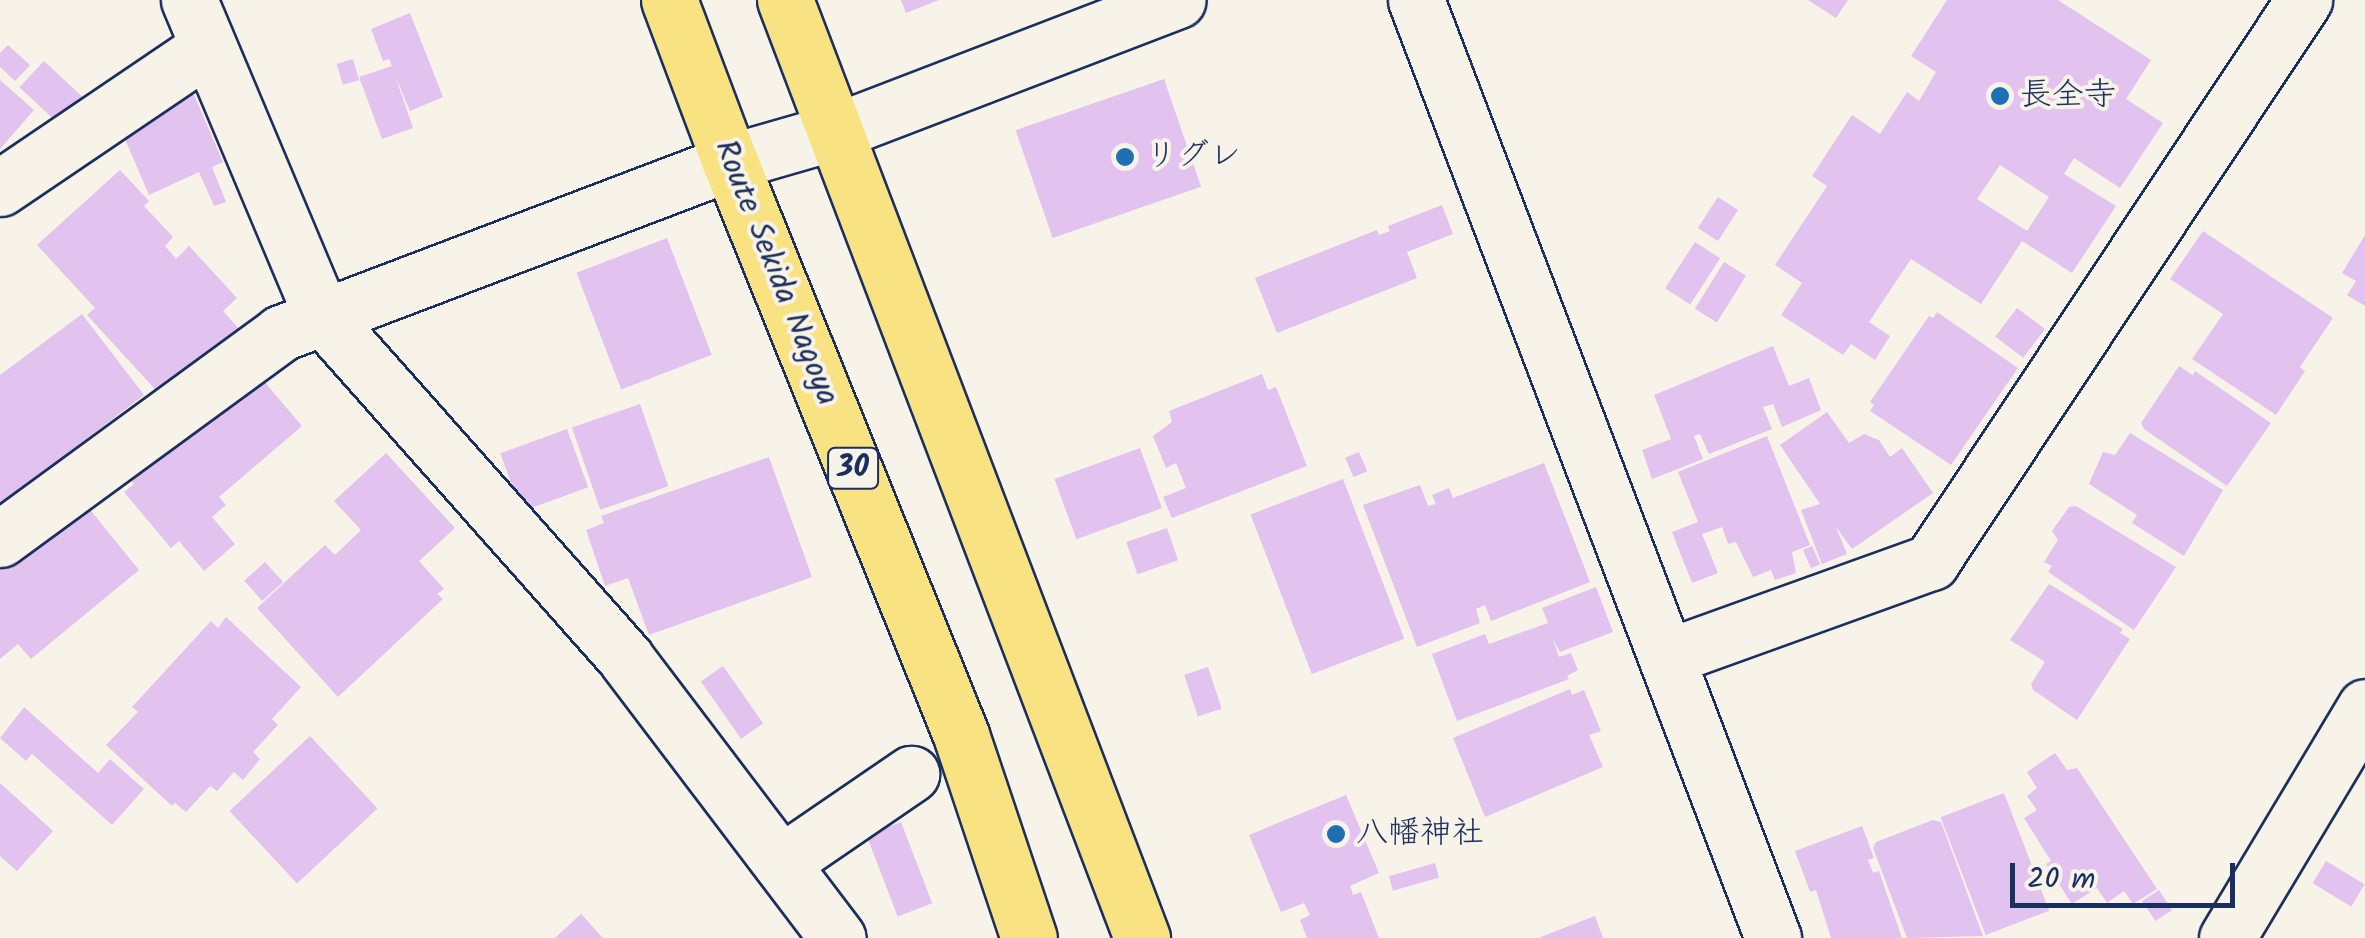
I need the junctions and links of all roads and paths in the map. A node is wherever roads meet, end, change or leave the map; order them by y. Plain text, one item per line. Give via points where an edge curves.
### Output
1 (669, 0) edge
2 (786, 0) edge
3 (1177, 0) edge
4 (1416, 0) edge
5 (2304, 0) edge
6 (198, 24) edge
7 (834, 132) junction
8 (730, 162) junction
9 (0, 188) edge
10 (322, 316) junction
11 (0, 539) edge
12 (1666, 657) junction
13 (2365, 707) edge
14 (911, 774) dead end
15 (781, 863) junction
16 (838, 938) edge
17 (1029, 938) edge
18 (1142, 938) edge
19 (1773, 938) edge
20 (2227, 938) edge

1 - 8 main road, Route Sekida Nagoya / 30
2 - 7 main road
3 - 7 street
4 - 12 street
5 - 12 street via 1931,562
6 - 9 street
6 - 10 street
7 - 8 street
7 - 18 main road
8 - 10 street
8 - 17 main road, Route Sekida Nagoya / 30 via 961,735
10 - 11 street via 281,333
10 - 15 street via 626,660
12 - 19 street
13 - 20 street
14 - 15 street
15 - 16 street

